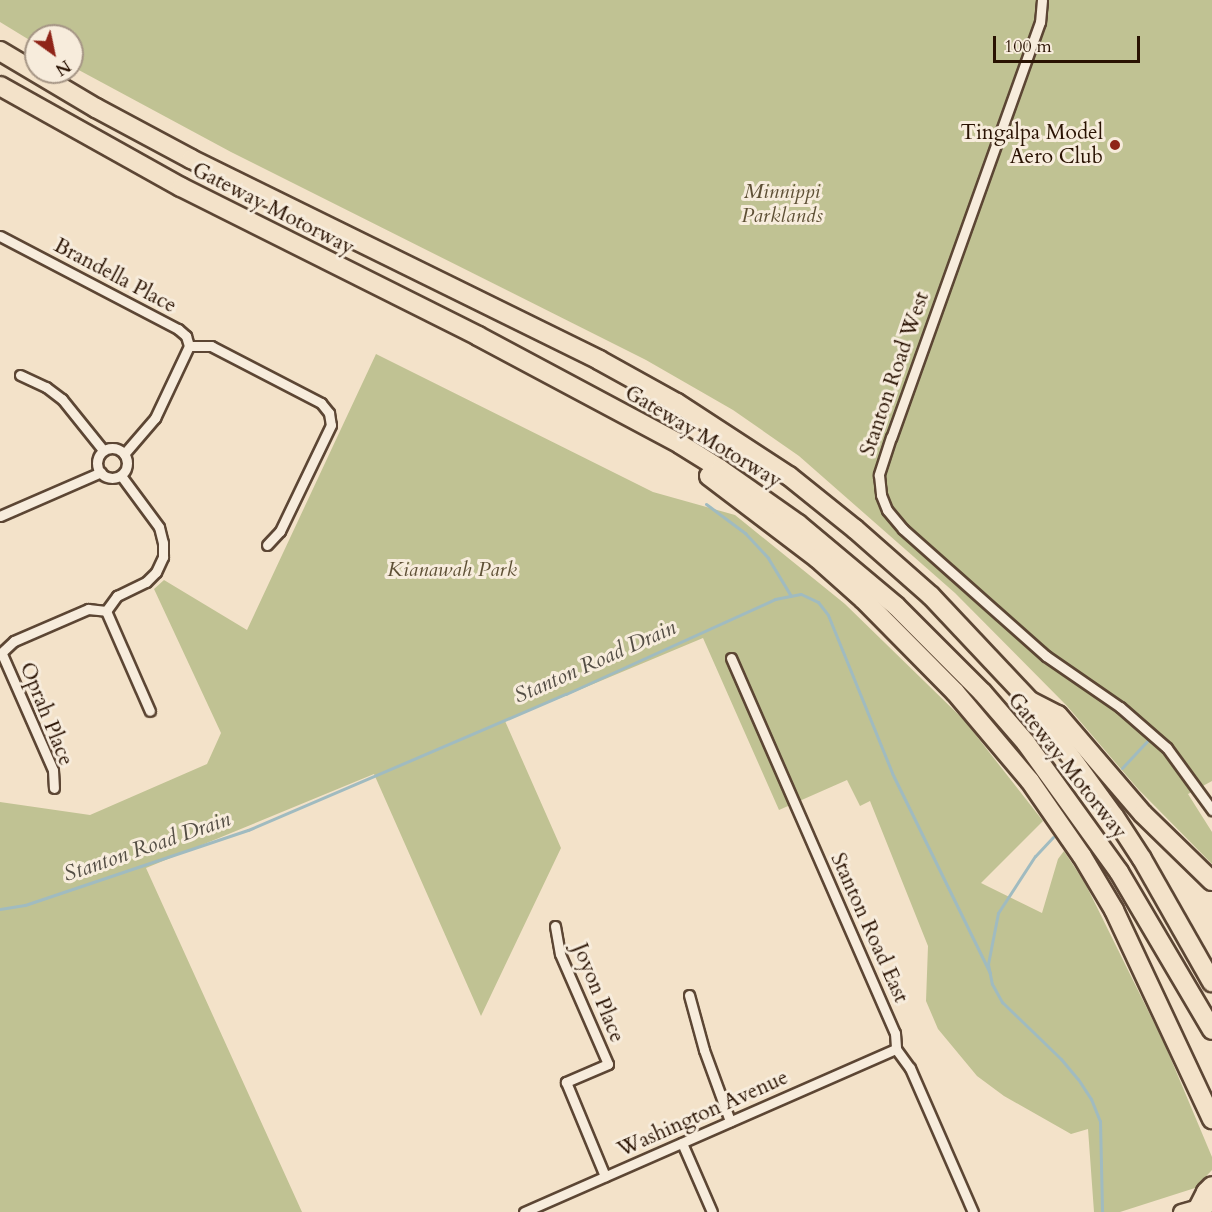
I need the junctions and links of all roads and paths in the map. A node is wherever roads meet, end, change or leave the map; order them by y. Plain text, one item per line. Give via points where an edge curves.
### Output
1 (1042, 0) edge
2 (0, 51) edge
3 (0, 86) edge
4 (0, 236) edge
5 (189, 346) junction
6 (20, 375) dead end
7 (657, 433) junction
8 (103, 450) junction
9 (124, 454) junction
10 (101, 472) junction
11 (122, 477) junction
12 (0, 516) edge
13 (267, 545) dead end
14 (106, 611) junction
15 (1, 654) edge
16 (731, 658) dead end
17 (1030, 701) junction
18 (150, 711) dead end
19 (54, 788) dead end
20 (1212, 810) edge
21 (1212, 881) edge
22 (555, 926) dead end
23 (1212, 982) edge
24 (689, 995) dead end
25 (1212, 1030) edge
26 (896, 1049) junction
27 (1212, 1119) edge
28 (730, 1121) junction
29 (681, 1143) junction
30 (605, 1176) junction
31 (1212, 1186) edge
32 (1205, 1204) edge
33 (524, 1212) edge
34 (712, 1212) edge
35 (973, 1212) edge
36 (1181, 1212) edge

1 - 20 street, Stanton Road West via 1040,22 891,437 879,475 881,495 887,510 903,529 1037,648 1120,707 1167,748
2 - 17 highway, Gateway Motorway via 191,159 677,402 789,476 855,529 931,596
3 - 7 highway, Gateway Motorway via 181,187 498,347
4 - 5 street, Brandella Place via 178,329
5 - 9 street via 155,418
5 - 13 street via 211,346 321,403 329,413 326,436 280,531
6 - 8 street via 62,399
7 - 25 highway, Gateway Motorway via 720,469 807,531 896,606 981,692 1026,743 1095,835
7 - 27 highway via 667,449 769,520 863,599 956,692 1030,781 1114,910
8 - 9 street via 115,448
8 - 10 street via 97,461
9 - 11 street via 128,466
10 - 11 street via 110,479
10 - 12 street
11 - 14 street via 159,527 163,557 146,582 117,596
14 - 15 street via 88,609 14,641
14 - 18 street
15 - 19 street, Oprah Place via 53,770
16 - 26 street, Stanton Road East via 895,1034
17 - 21 highway via 1058,715 1143,814
17 - 23 highway, Gateway Motorway via 1137,850
22 - 30 street, Joyon Place via 560,954 608,1064 566,1082
24 - 28 street
26 - 28 street, Washington Avenue
26 - 35 street, Stanton Road East via 910,1068
28 - 29 street, Washington Avenue
29 - 30 street, Washington Avenue
29 - 34 street
30 - 33 street, Washington Avenue
31 - 32 highway via 1206,1192
32 - 36 main road

